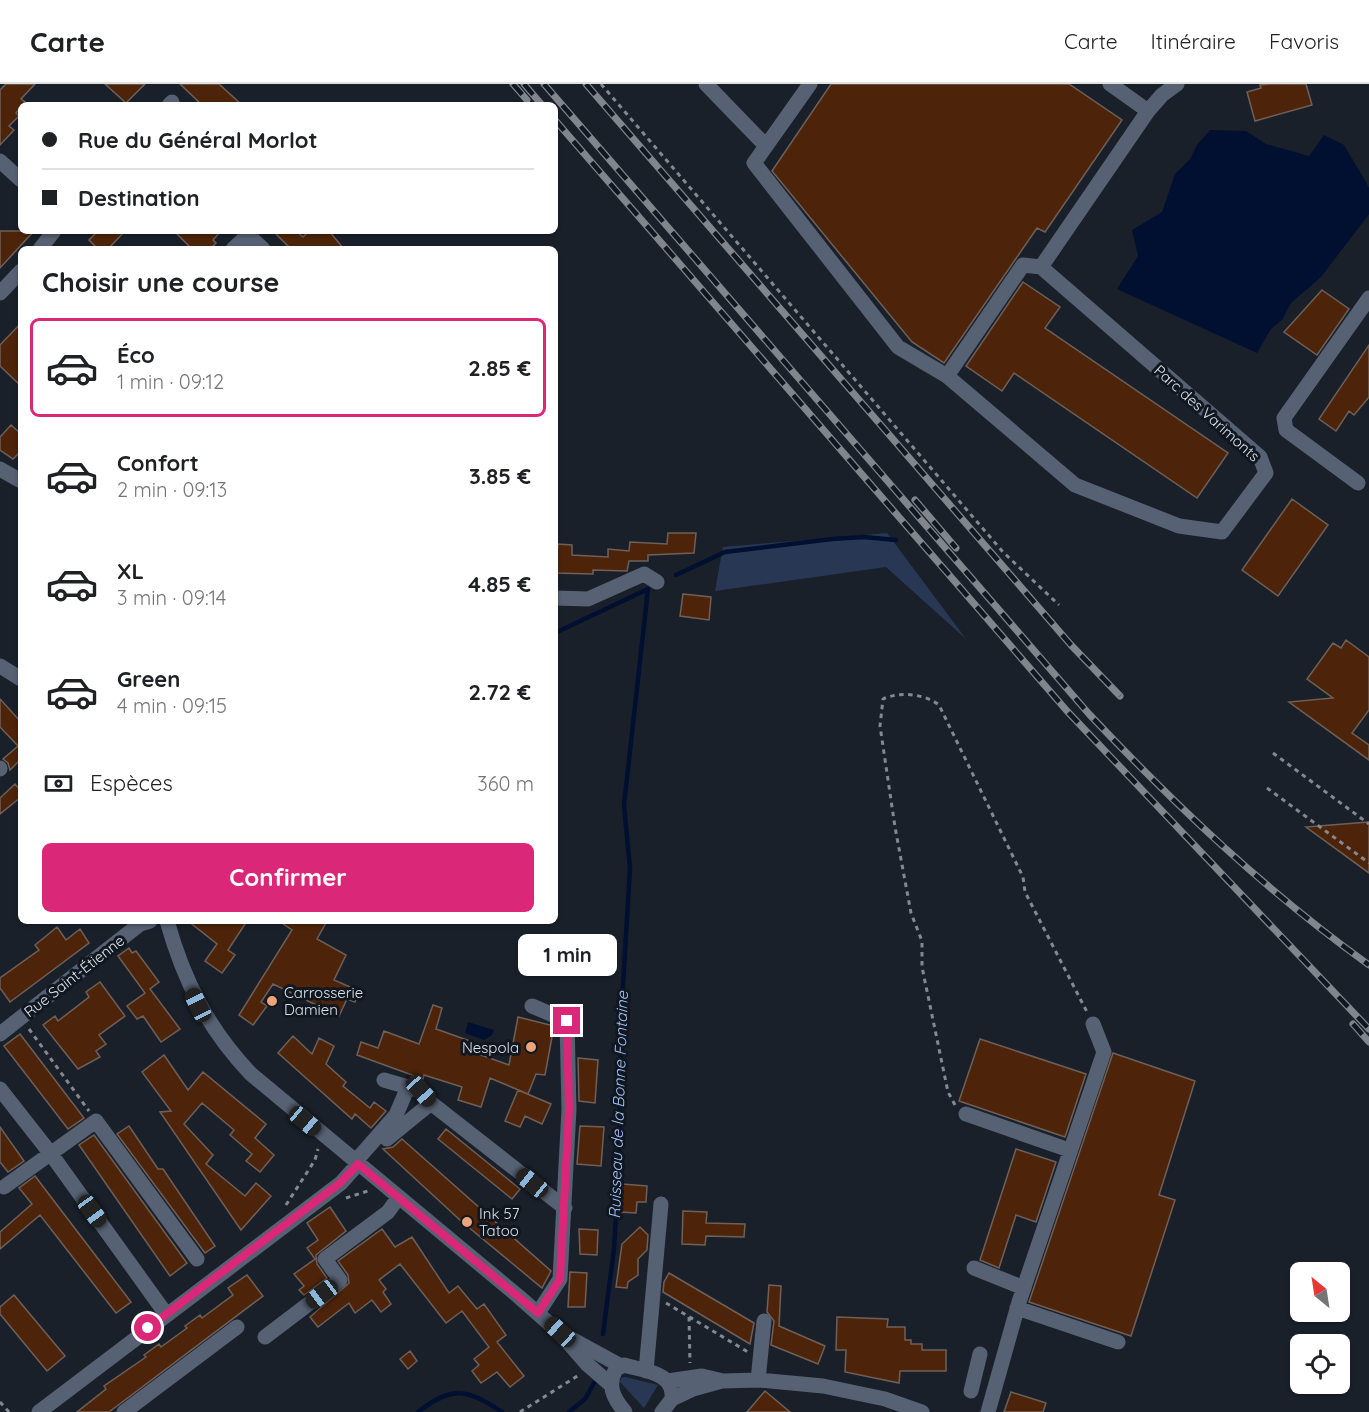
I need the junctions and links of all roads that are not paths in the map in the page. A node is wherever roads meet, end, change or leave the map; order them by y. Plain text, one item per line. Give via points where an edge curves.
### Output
1 (706, 84) edge
2 (1110, 84) edge
3 (1177, 84) edge
4 (809, 86) edge
5 (1148, 111) junction
6 (766, 146) junction
7 (0, 161) edge
8 (18, 177) edge
9 (52, 234) edge
10 (42, 246) edge
11 (236, 246) edge
12 (260, 246) edge
13 (1041, 267) junction
14 (18, 274) edge
15 (0, 293) edge
16 (1369, 298) edge
17 (947, 376) junction
18 (0, 469) edge
19 (18, 479) edge
20 (1358, 483) dead end
21 (657, 582) dead end
22 (558, 598) edge
23 (1, 668) edge
24 (18, 677) edge
25 (140, 924) edge
26 (168, 924) edge
27 (532, 1006) dead end
28 (1093, 1024) road end
29 (0, 1034) edge
30 (384, 1080) dead end
31 (408, 1087) junction
32 (0, 1089) edge
33 (431, 1102) junction
34 (966, 1114) road end
35 (1069, 1150) junction
36 (51, 1154) junction
37 (358, 1165) junction
38 (4, 1187) dead end
39 (398, 1198) junction
40 (661, 1204) dead end
41 (565, 1208) junction
42 (197, 1259) dead end
43 (974, 1268) dead end
44 (1024, 1288) junction
45 (1017, 1308) junction
46 (538, 1313) junction
47 (166, 1314) junction
48 (764, 1321) dead end
49 (237, 1327) dead end
50 (560, 1332) junction
51 (265, 1337) dead end
52 (1118, 1342) dead end
53 (980, 1353) dead end
54 (621, 1366) junction
55 (646, 1371) junction
56 (723, 1380) junction
57 (758, 1380) junction
58 (668, 1381) junction
59 (610, 1384) junction
60 (995, 1388) junction
61 (667, 1408) edge
62 (39, 1412) edge
63 (124, 1412) edge
64 (625, 1412) edge
65 (922, 1412) edge
66 (988, 1412) edge

1 - 6 street
2 - 5 street
3 - 5 street
4 - 6 street
5 - 13 street
6 - 17 street via 754,163 898,347
7 - 8 street
9 - 10 street
11 - 12 street via 248,235
13 - 17 street via 1023,265
13 - 17 street, Parc des Varimonts via 1260,457 1266,473 1222,532 1179,526 1075,485
14 - 15 street
16 - 20 street via 1284,418 1286,430
18 - 19 street
21 - 22 street via 644,574 588,599
23 - 24 street
25 - 29 street, Rue Saint-Étienne
26 - 37 street via 185,977 212,1028 250,1074
27 - 41 street via 567,1021
28 - 35 street via 1104,1052
30 - 31 street
31 - 33 street via 421,1091
31 - 37 street via 396,1115
32 - 36 street
33 - 37 street
33 - 41 street
34 - 35 street
35 - 44 street
36 - 38 street
36 - 42 street via 96,1121
36 - 47 street
37 - 39 street
37 - 47 street via 325,1196
39 - 46 street
39 - 51 street via 388,1212 325,1258 340,1280
40 - 55 street
41 - 46 street via 560,1279
43 - 44 street
44 - 45 street
45 - 52 street
45 - 60 street
46 - 50 street
47 - 62 street
48 - 57 street
49 - 63 street
50 - 54 street
50 - 59 street via 587,1365
53 - 60 street via 972,1386
54 - 55 street
54 - 59 street
55 - 58 street
56 - 57 street
56 - 58 street via 702,1376
56 - 61 street via 693,1389
57 - 65 street via 853,1392
58 - 61 street
59 - 64 street
60 - 66 street

